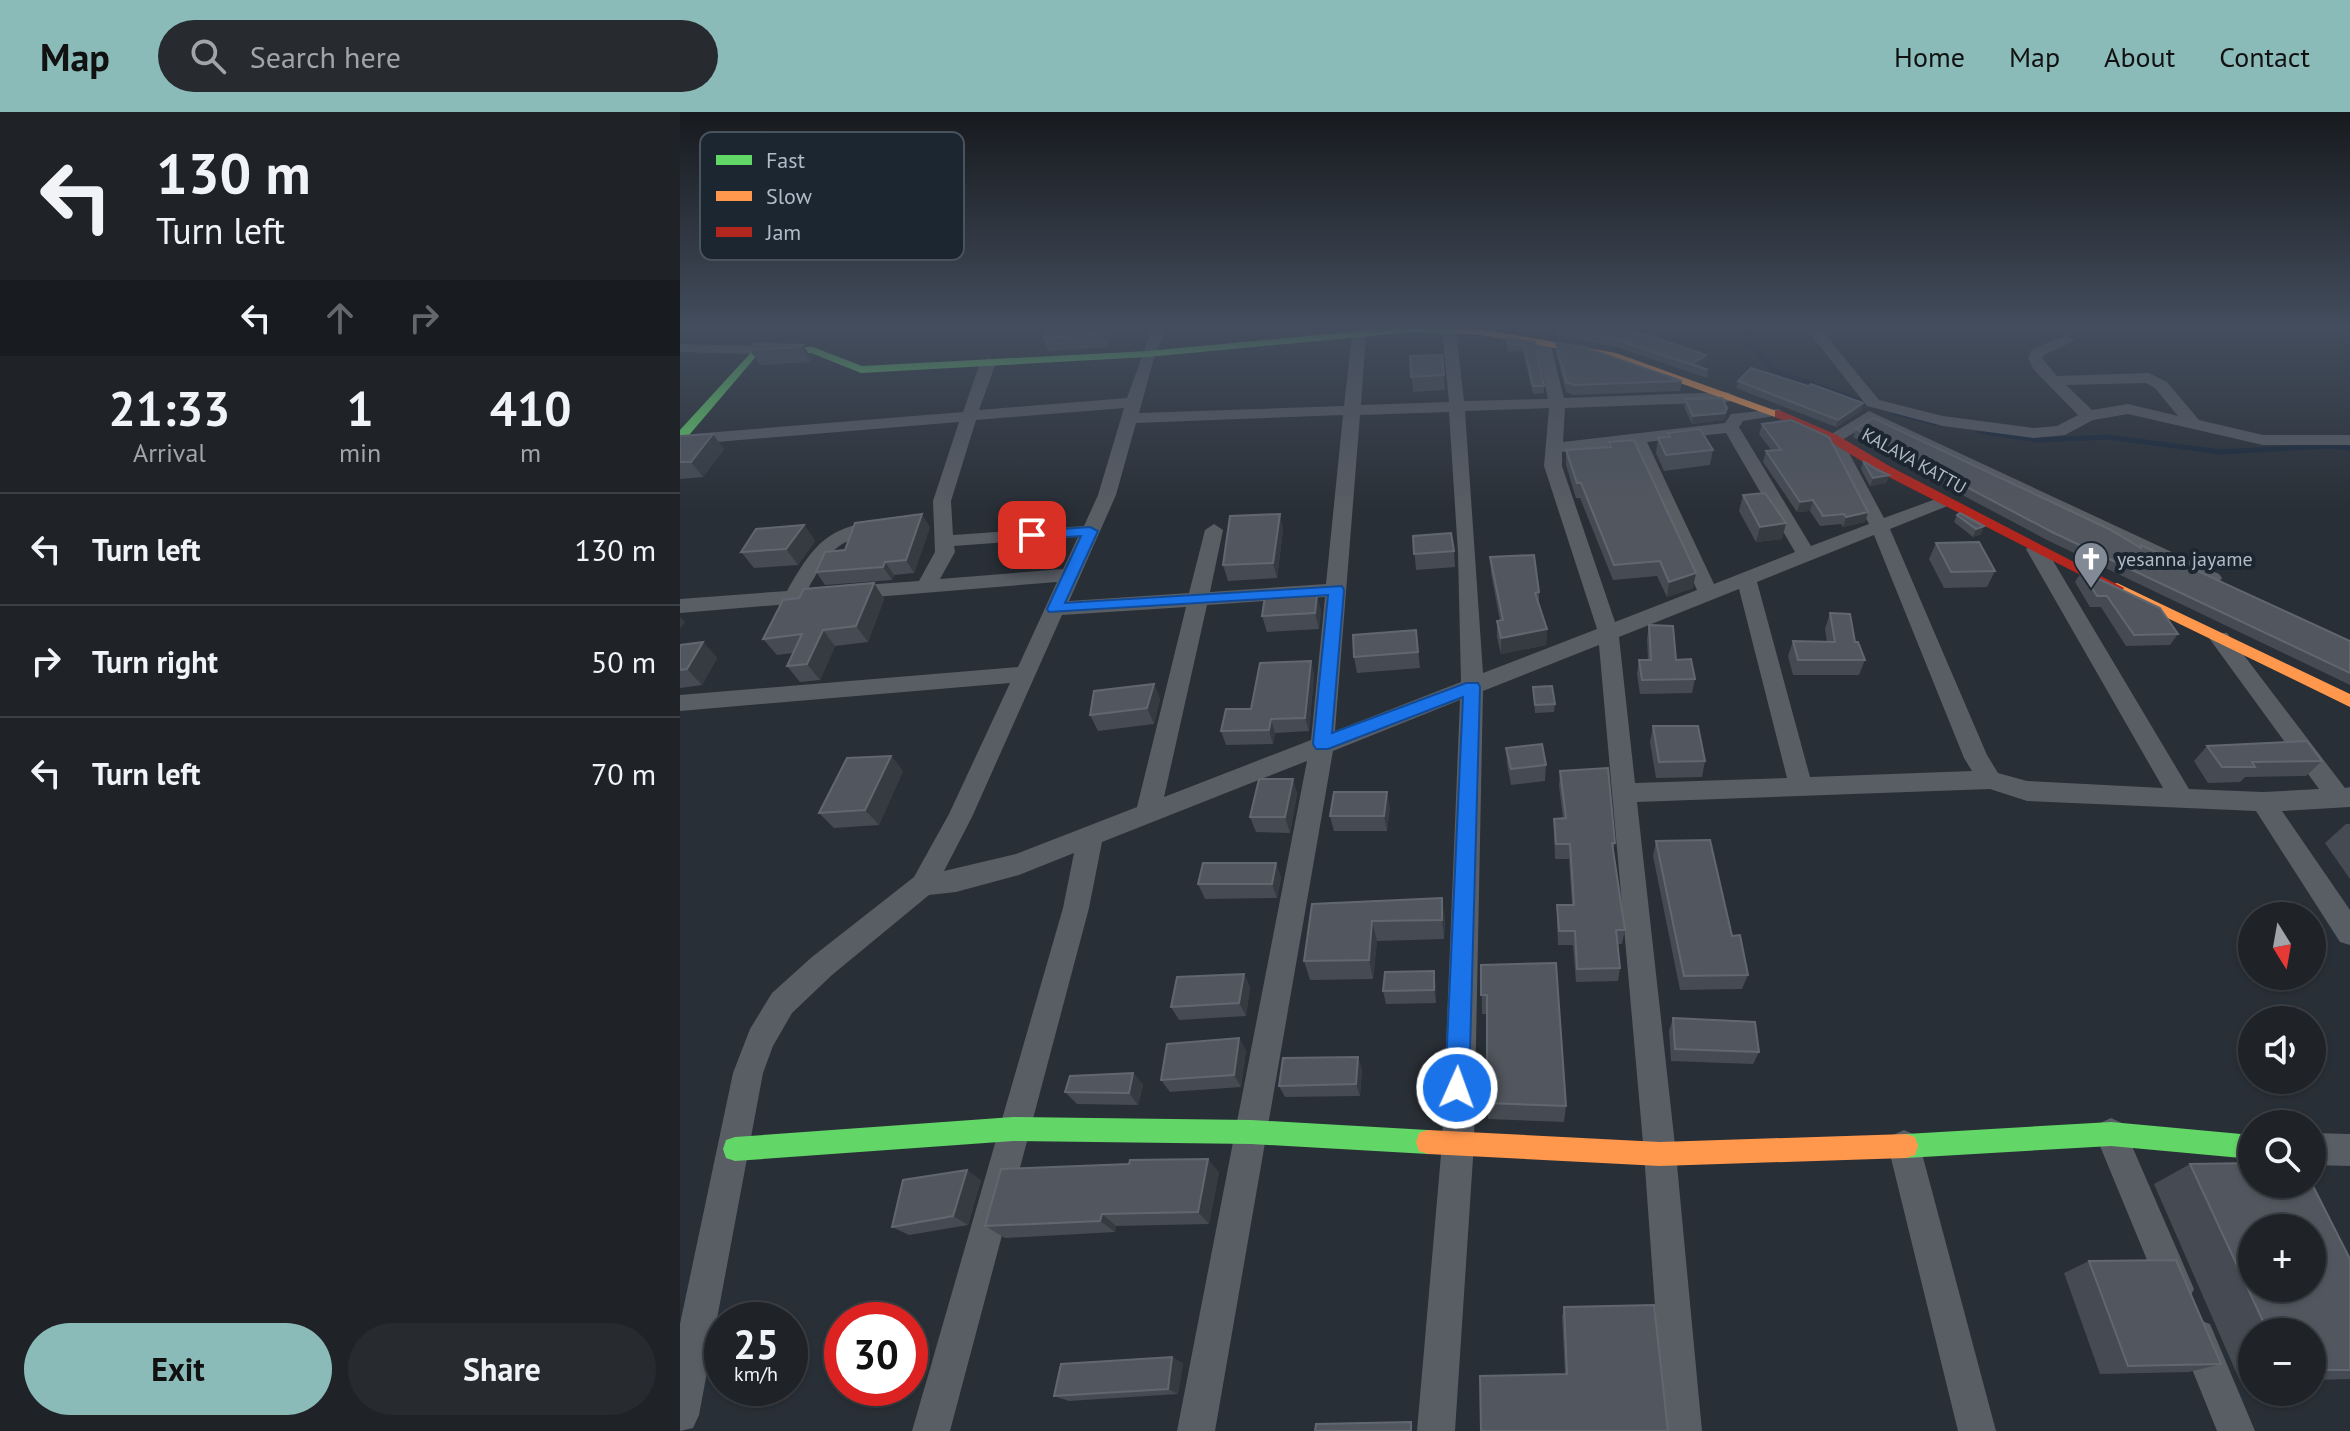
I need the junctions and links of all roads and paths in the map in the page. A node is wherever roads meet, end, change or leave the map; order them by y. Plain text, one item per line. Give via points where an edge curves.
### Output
1 (724, 388) edge
2 (978, 388) edge
3 (1139, 388) edge
4 (1354, 388) edge
5 (1456, 388) edge
6 (1554, 388) edge
7 (1657, 388) edge
8 (1702, 388) edge
9 (1859, 388) edge
10 (2060, 388) edge
11 (2163, 388) edge
12 (1728, 397) junction
13 (1657, 398) junction
14 (1557, 401) junction
15 (1458, 405) junction
16 (1352, 408) junction
17 (1133, 410) junction
18 (1877, 410) junction
19 (1774, 412) junction
20 (2088, 416) junction
21 (967, 417) junction
22 (2192, 422) junction
23 (1731, 427) junction
24 (1690, 431) junction
25 (1636, 436) junction
26 (1833, 438) junction
27 (680, 439) edge
28 (2350, 440) edge
29 (1552, 448) junction
30 (1944, 501) junction
31 (944, 517) junction
32 (1879, 526) junction
33 (1214, 530) dead end
34 (1090, 531) junction
35 (945, 541) junction
36 (2036, 549) junction
37 (1806, 554) junction
38 (1070, 575) junction
39 (1746, 577) junction
40 (926, 586) junction
41 (2233, 588) edge
42 (1336, 590) junction
43 (1708, 592) junction
44 (793, 598) junction
45 (1200, 599) junction
46 (680, 606) edge
47 (1055, 609) junction
48 (1608, 631) junction
49 (2220, 638) junction
50 (1025, 674) junction
51 (1472, 687) junction
52 (2350, 701) edge
53 (680, 703) edge
54 (1322, 744) junction
55 (1990, 780) junction
56 (1801, 787) junction
57 (1624, 793) junction
58 (2344, 798) edge
59 (2182, 799) junction
60 (2263, 802) junction
61 (1148, 812) junction
62 (1091, 835) junction
63 (923, 885) junction
64 (2350, 933) edge
65 (1013, 1129) junction
66 (1251, 1132) junction
67 (2111, 1134) junction
68 (1458, 1143) junction
69 (1904, 1146) junction
70 (2238, 1146) edge
71 (735, 1149) junction
72 (2326, 1149) edge
73 (2350, 1150) edge
74 (1660, 1154) junction
75 (680, 1415) edge
76 (931, 1431) edge
77 (1196, 1431) edge
78 (1436, 1431) edge
79 (1683, 1431) edge
80 (1977, 1431) edge
81 (2236, 1431) edge

1 - 27 street
2 - 21 street
3 - 17 street
4 - 16 street
5 - 15 street
6 - 14 street
7 - 13 street
8 - 12 street, KALAVA KATTU
9 - 18 street
10 - 20 street
11 - 22 street
12 - 13 street
12 - 19 street, KALAVA KATTU
13 - 14 street
13 - 24 street via 1664,411
14 - 15 street
14 - 29 street
15 - 16 street
15 - 51 street
16 - 17 street
16 - 42 street
17 - 21 street
17 - 34 street
18 - 20 street via 2018,433 2059,431
18 - 26 street
18 - 41 street
19 - 23 street via 1737,417
19 - 26 street, KALAVA KATTU
20 - 22 street via 2128,409
21 - 27 street
21 - 31 street via 946,482
22 - 28 street via 2263,440
23 - 24 street
23 - 37 street
24 - 25 street
25 - 29 street
25 - 43 street
26 - 30 street, KALAVA KATTU
26 - 32 street
29 - 48 street via 1563,502
30 - 32 street
30 - 36 street, KALAVA KATTU
31 - 35 street
31 - 44 street via 861,527 838,535 819,553
32 - 37 street
32 - 55 street via 1976,758
33 - 45 street
34 - 35 street
34 - 38 street
35 - 40 street via 945,552
36 - 49 street, KALAVA KATTU
36 - 59 street
37 - 39 street
38 - 40 street
38 - 47 street
39 - 43 street
39 - 56 street
40 - 44 street
42 - 45 street
42 - 54 street
43 - 48 street
44 - 46 street
45 - 47 street
45 - 61 street
47 - 50 street
48 - 51 street
48 - 57 street
49 - 52 street, KALAVA KATTU
49 - 58 street
50 - 53 street
50 - 63 street
51 - 54 street
51 - 68 street
54 - 61 street
54 - 66 street
55 - 56 street
55 - 59 street via 2027,791
56 - 57 street
57 - 74 street
58 - 60 street
59 - 60 street
60 - 64 street
61 - 62 street
62 - 63 street via 986,874
62 - 65 street via 1076,908
63 - 71 street via 782,1003 748,1073
65 - 66 street
65 - 71 street
65 - 76 street
66 - 68 street
66 - 77 street
67 - 69 street
67 - 70 street
67 - 81 street
68 - 74 street
68 - 78 street
69 - 74 street
69 - 80 street
71 - 75 street
72 - 73 street
74 - 79 street

